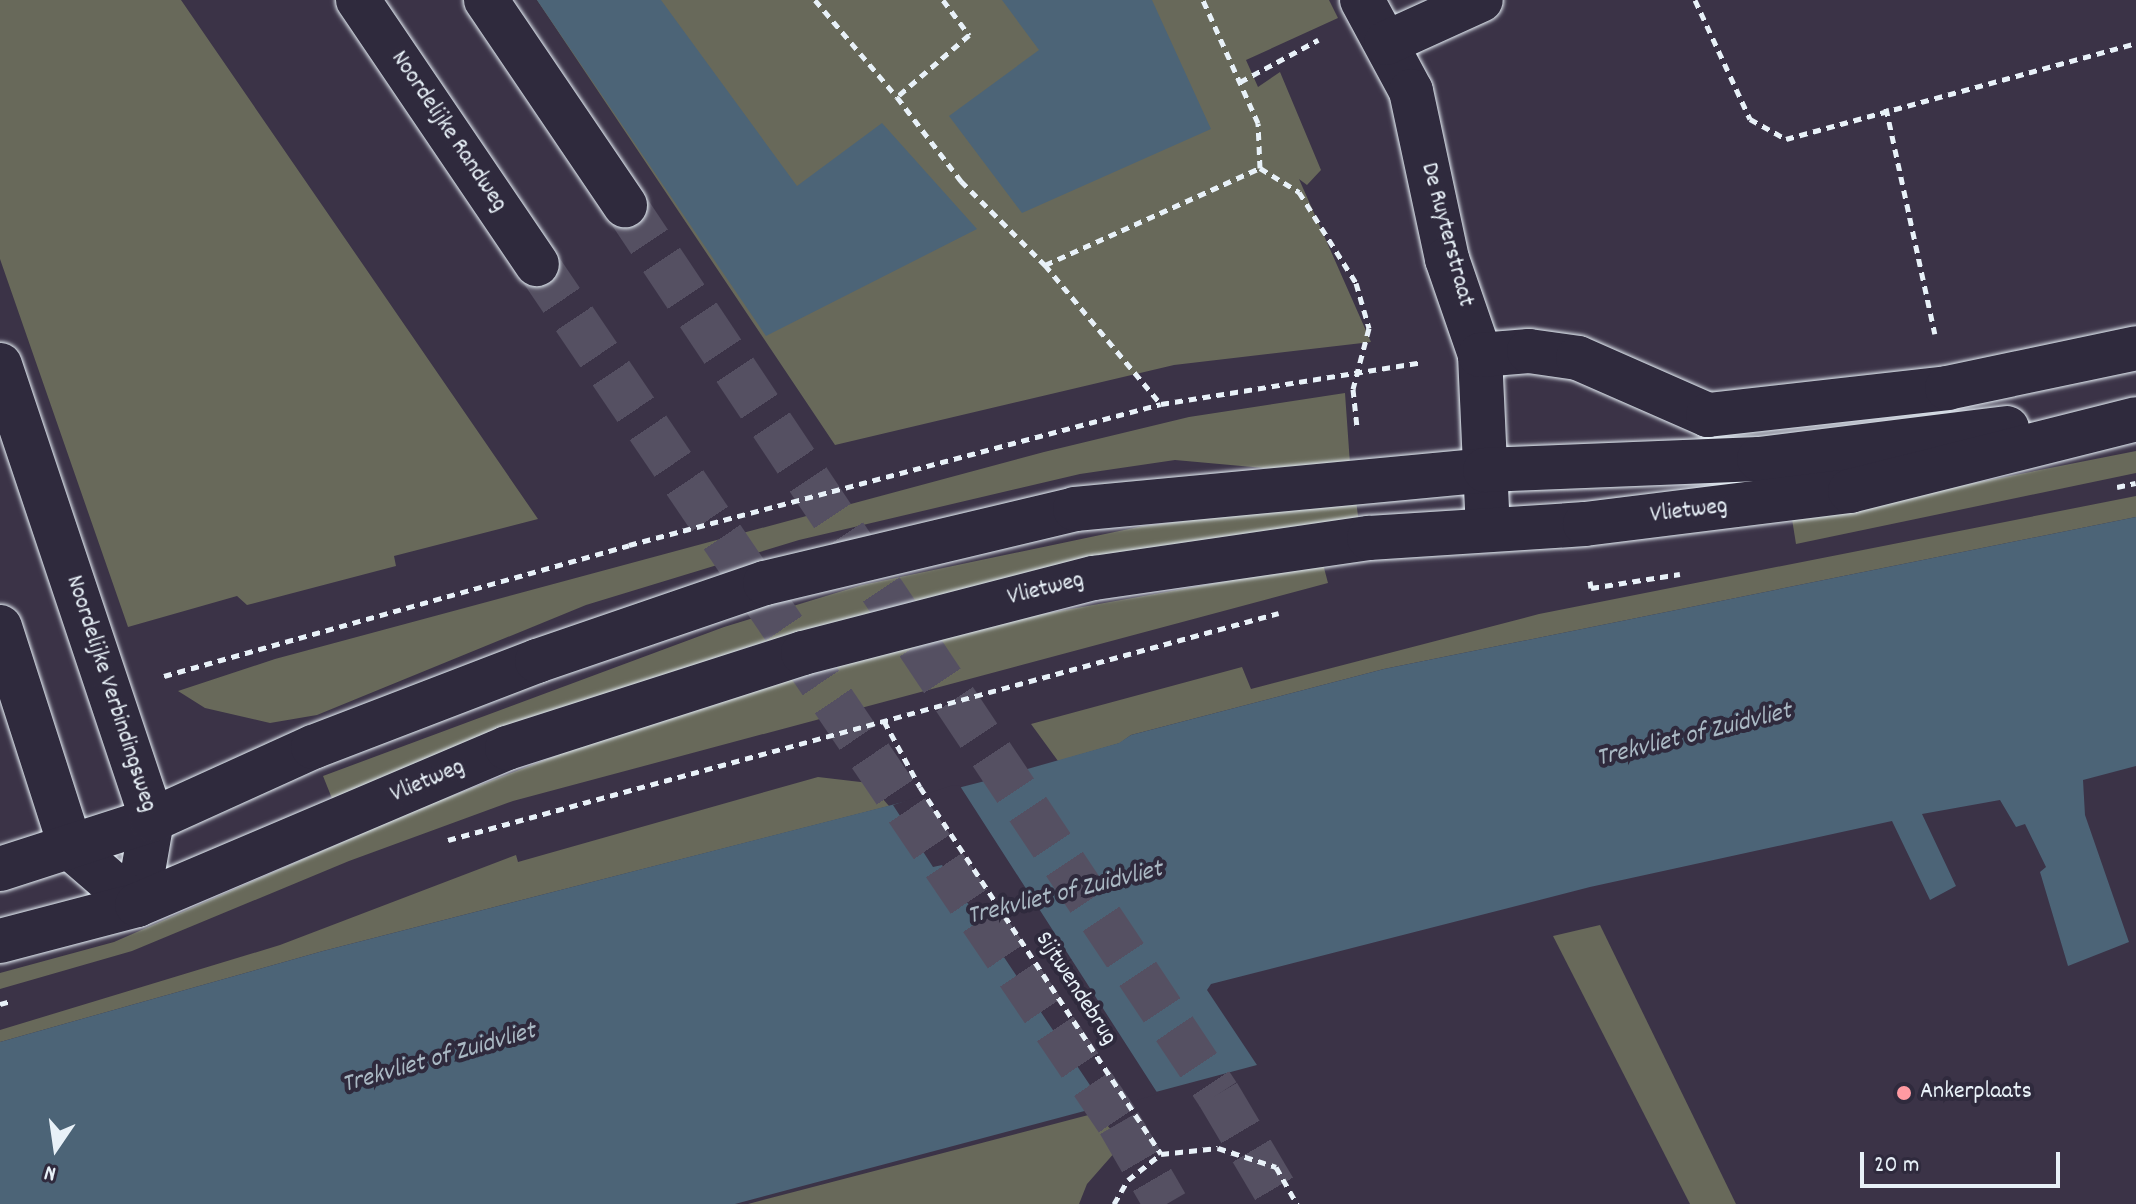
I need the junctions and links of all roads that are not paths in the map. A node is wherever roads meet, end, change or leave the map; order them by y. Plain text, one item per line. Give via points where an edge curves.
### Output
1 (358, 0) edge
2 (486, 0) edge
3 (1481, 0) edge
4 (1372, 18) edge
5 (625, 205) tunnel mouth
6 (537, 264) tunnel mouth
7 (2136, 348) edge
8 (1480, 355) junction
9 (0, 365) edge
10 (2136, 412) edge
11 (2136, 419) edge
12 (1485, 470) junction
13 (1488, 530) junction
14 (0, 627) edge
15 (152, 820) junction
16 (71, 848) junction
17 (0, 869) edge
18 (137, 905) junction
19 (0, 941) edge

1 - 6 street, Noordelijke Randweg
2 - 5 street
3 - 4 street
4 - 8 street, De Ruyterstraat via 1411,91 1447,259
7 - 8 street via 1947,388 1708,415 1578,358 1529,351
8 - 12 street, De Ruyterstraat
9 - 15 street, Noordelijke Verbindingsweg
10 - 12 street, Vlietweg via 1759,459
11 - 13 street, Vlietweg via 1850,491 1626,520
12 - 13 street, De Ruyterstraat
12 - 15 street, Vlietweg via 1075,509 765,583 537,661 358,730
13 - 18 street, Vlietweg via 1369,538 1094,578 803,653 507,748
14 - 16 street
15 - 16 street, Vlietweg
15 - 18 street, Noordelijke Verbindingsweg
16 - 17 street, Vlietweg
16 - 18 street
18 - 19 street, Vlietweg

